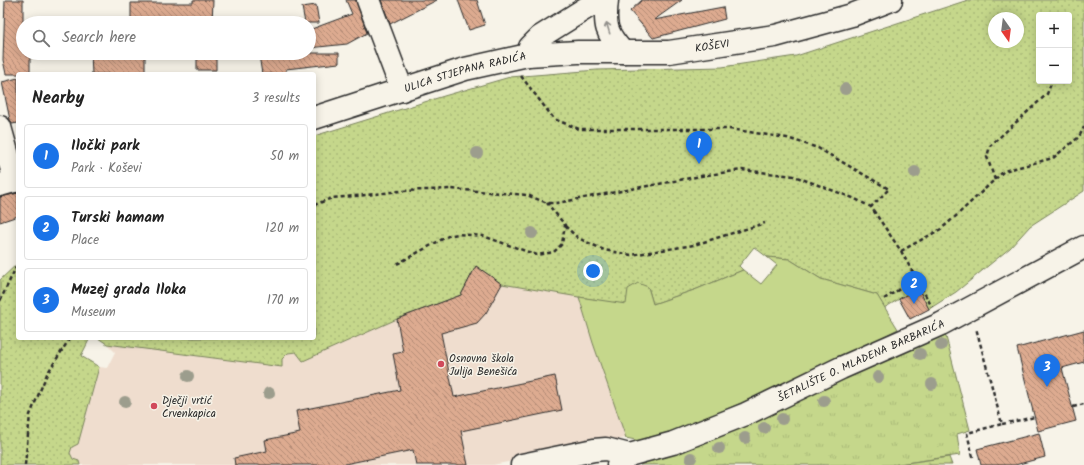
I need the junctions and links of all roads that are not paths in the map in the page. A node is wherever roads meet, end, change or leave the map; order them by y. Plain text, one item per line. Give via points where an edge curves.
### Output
1 (368, 0) edge
2 (599, 0) edge
3 (607, 0) edge
4 (891, 0) edge
5 (624, 52) junction
6 (522, 56) junction
7 (402, 90) junction
8 (316, 117) edge
9 (0, 127) edge
10 (11, 182) edge
11 (1084, 247) edge
12 (624, 460) edge
13 (522, 465) edge

1 - 7 street
2 - 6 street, ULICA STJEPANA RADIĆA via 540,37
5 -> 3 street via 614,42 607,29
4 - 5 street, KOŠEVI via 852,15 775,36 669,52
5 - 6 street, KOŠEVI
6 - 7 street, ULICA STJEPANA RADIĆA via 465,69
7 - 8 street, ULICA STJEPANA RADIĆA
9 - 10 street
11 - 12 street, ŠETALIŠTE O. MLADENA BARBARIĆA via 941,324 746,414
12 - 13 street via 606,449

